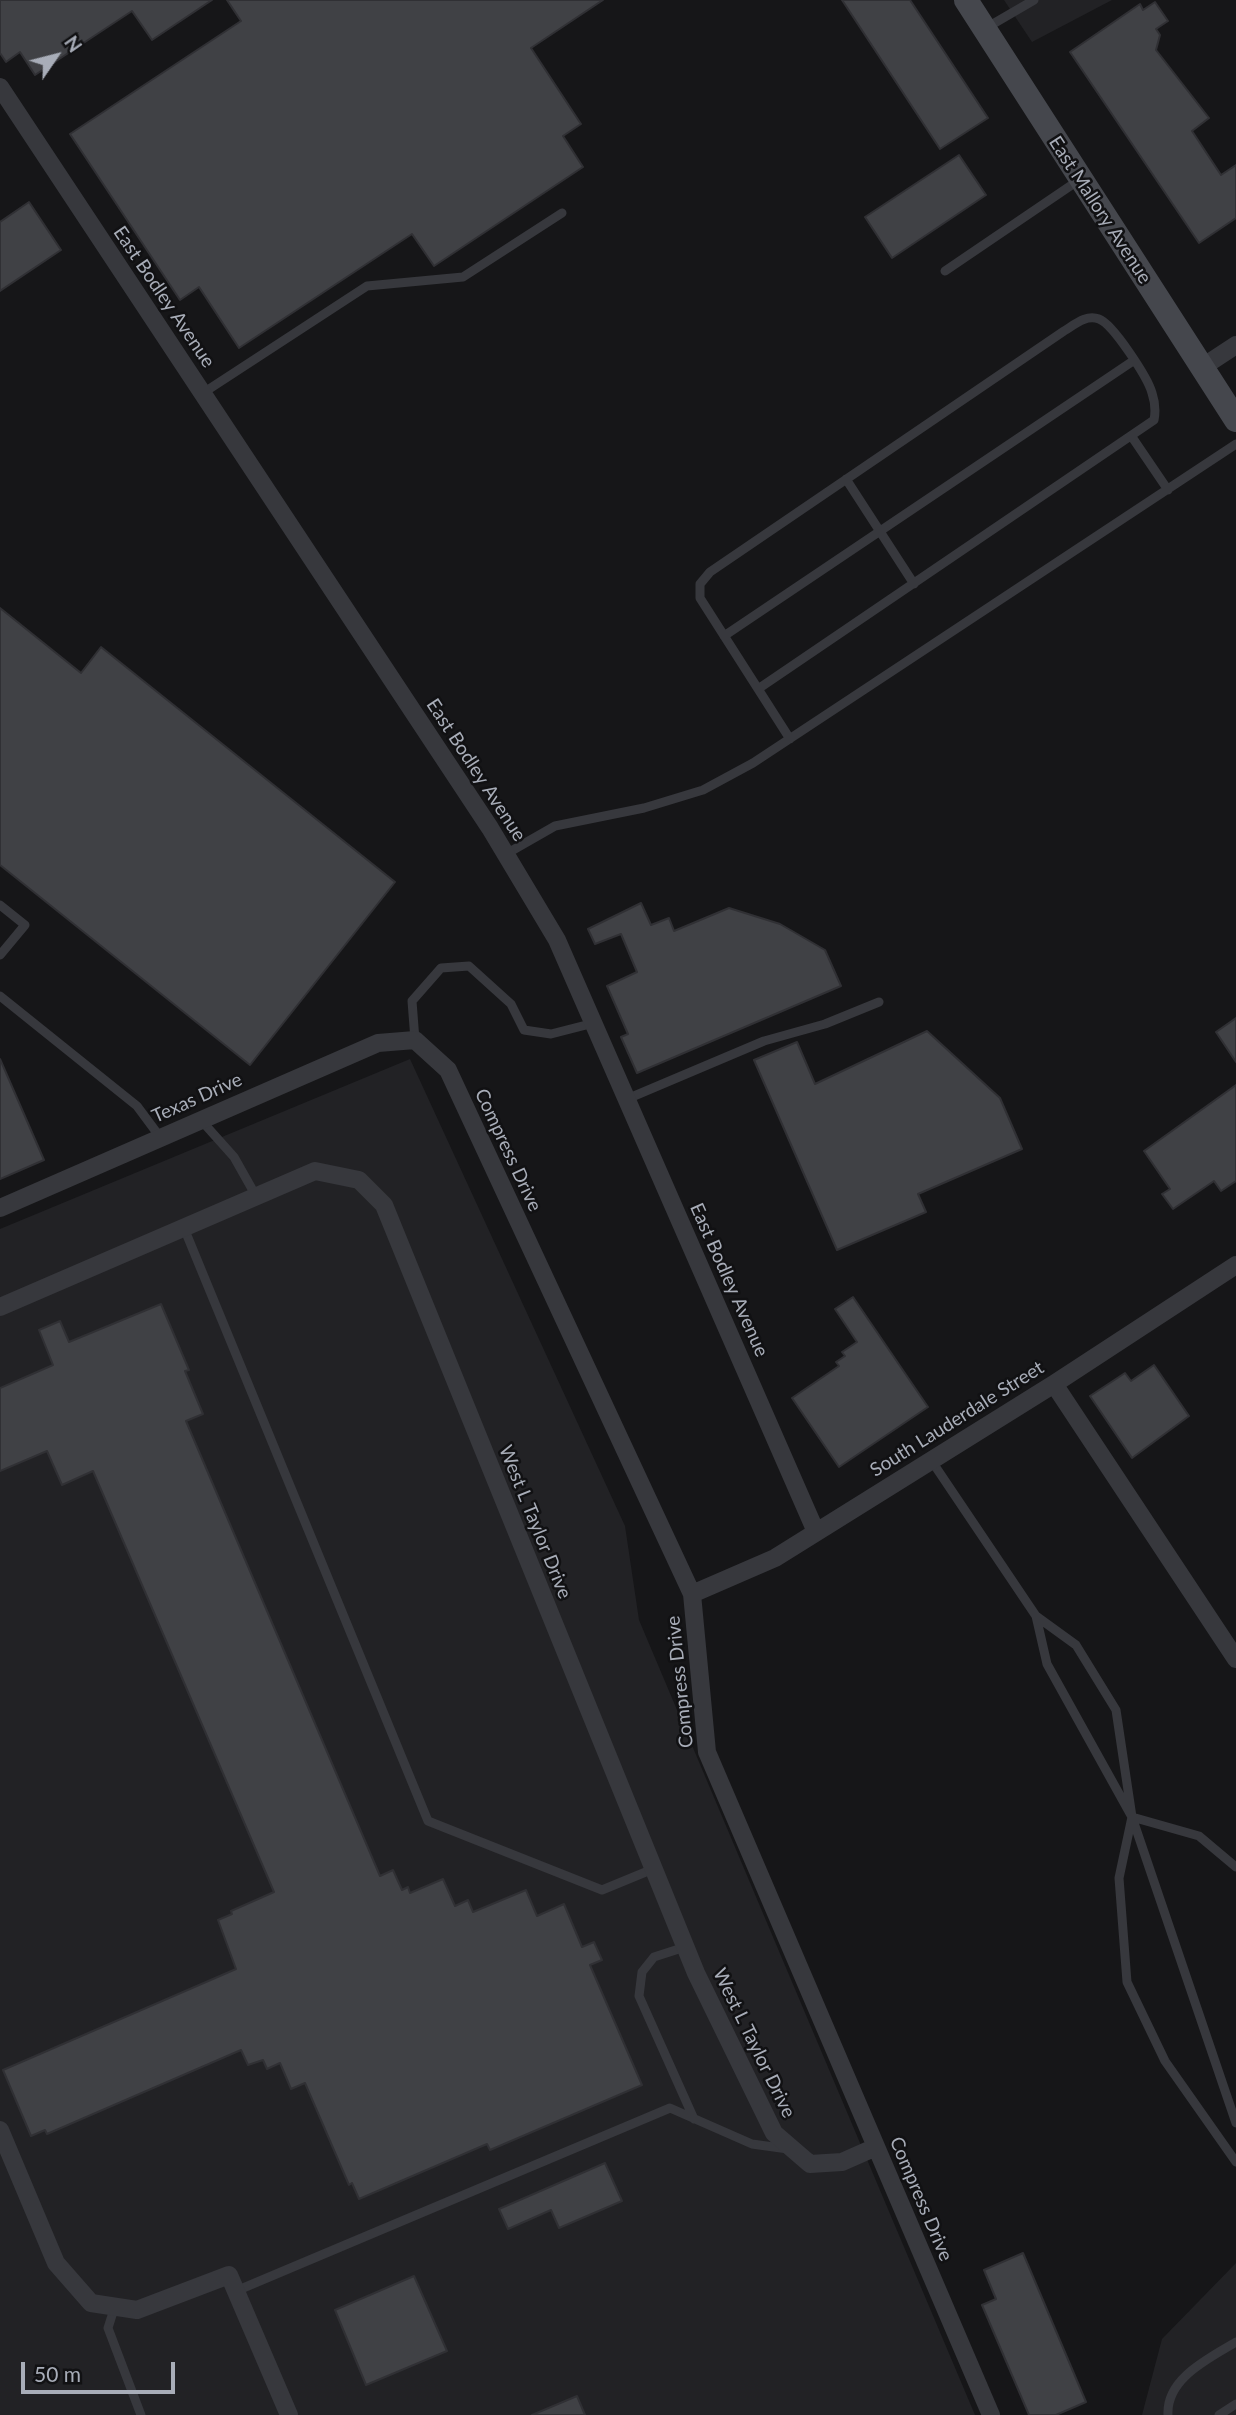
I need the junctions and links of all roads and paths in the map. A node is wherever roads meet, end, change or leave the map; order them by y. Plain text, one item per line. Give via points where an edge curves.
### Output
1 (966, 0) edge
2 (1034, 0) edge
3 (984, 29) junction
4 (0, 87) edge
5 (1080, 179) junction
6 (562, 213) dead end
7 (945, 271) dead end
8 (1236, 345) edge
9 (1133, 361) junction
10 (1202, 368) junction
11 (203, 393) junction
12 (1236, 420) edge
13 (1132, 437) junction
14 (1236, 444) edge
15 (846, 479) junction
16 (1168, 490) junction
17 (879, 531) junction
18 (914, 584) junction
19 (724, 636) junction
20 (758, 689) junction
21 (790, 739) junction
22 (506, 854) junction
23 (0, 905) edge
24 (0, 956) edge
25 (0, 996) edge
26 (879, 1002) dead end
27 (593, 1023) junction
28 (415, 1040) junction
29 (627, 1099) junction
30 (200, 1119) junction
31 (160, 1137) junction
32 (256, 1196) junction
33 (0, 1208) edge
34 (184, 1228) junction
35 (1236, 1265) edge
36 (0, 1307) edge
37 (1054, 1384) junction
38 (931, 1460) junction
39 (816, 1532) junction
40 (692, 1594) junction
41 (1036, 1616) junction
42 (1236, 1659) edge
43 (1132, 1817) junction
44 (1236, 1867) edge
45 (653, 1869) junction
46 (685, 1947) junction
47 (694, 2119) junction
48 (1236, 2123) edge
49 (0, 2130) edge
50 (876, 2147) junction
51 (793, 2150) junction
52 (1236, 2162) edge
53 (236, 2291) junction
54 (115, 2306) junction
55 (1236, 2342) edge
56 (1236, 2404) edge
57 (141, 2415) edge
58 (289, 2415) edge
59 (991, 2415) edge
60 (1168, 2415) edge
61 (1219, 2415) edge

1 - 3 main road, East Mallory Avenue
2 - 3 lane
3 - 5 main road, East Mallory Avenue
4 - 11 street, East Bodley Avenue
5 - 7 lane
5 - 10 main road, East Mallory Avenue
6 - 11 lane via 463,277 368,286
8 - 10 street
9 - 13 lane via 1152,390 1156,408 1154,420
9 - 15 lane via 1112,328 1098,318 1086,318
9 - 17 lane
10 - 12 main road, East Mallory Avenue
11 - 22 street, East Bodley Avenue
13 - 16 lane
13 - 18 lane
14 - 16 lane
15 - 17 lane
15 - 19 lane via 710,572 700,584 700,598
16 - 21 lane
17 - 18 lane
17 - 19 lane
18 - 20 lane
19 - 20 lane
20 - 21 lane
21 - 22 lane via 703,789 644,808 555,826
22 - 27 street, East Bodley Avenue via 557,940
23 - 24 lane via 25,925
25 - 31 lane via 137,1106
26 - 29 lane via 764,1041
27 - 28 lane via 551,1034 524,1030 511,1004 469,966 441,968 412,1001
27 - 29 street, East Bodley Avenue
28 - 30 street, Texas Drive via 378,1043
28 - 40 street, Compress Drive via 448,1070
29 - 39 street, East Bodley Avenue
30 - 31 street, Texas Drive
30 - 32 lane via 234,1157
31 - 33 street, Texas Drive
32 - 34 street, West L Taylor Drive
32 - 45 street, West L Taylor Drive via 315,1171 359,1180 384,1205
34 - 36 street, West L Taylor Drive
34 - 45 lane via 428,1821 602,1890
35 - 37 street, South Lauderdale Street
37 - 38 street, South Lauderdale Street
37 - 42 street
38 - 39 street, South Lauderdale Street
38 - 41 lane
39 - 40 street, South Lauderdale Street via 775,1558
40 - 50 street, Compress Drive via 707,1752
41 - 43 lane via 1047,1664
41 - 43 lane via 1076,1646 1116,1710
43 - 44 lane via 1199,1836
43 - 48 lane
43 - 52 lane via 1119,1878 1127,1982 1165,2061
45 - 46 street, West L Taylor Drive
46 - 47 lane via 654,1956 642,1972 639,1996
46 - 51 street, West L Taylor Drive via 774,2133
47 - 51 lane via 752,2144
47 - 53 lane via 670,2108
49 - 54 street via 56,2263 91,2303
50 - 51 street, West L Taylor Drive via 842,2162 810,2164
50 - 59 street, Compress Drive
53 - 54 street via 229,2274 136,2310
53 - 58 street
54 - 57 lane via 108,2328
55 - 60 lane via 1189,2371 1167,2407
56 - 61 lane

